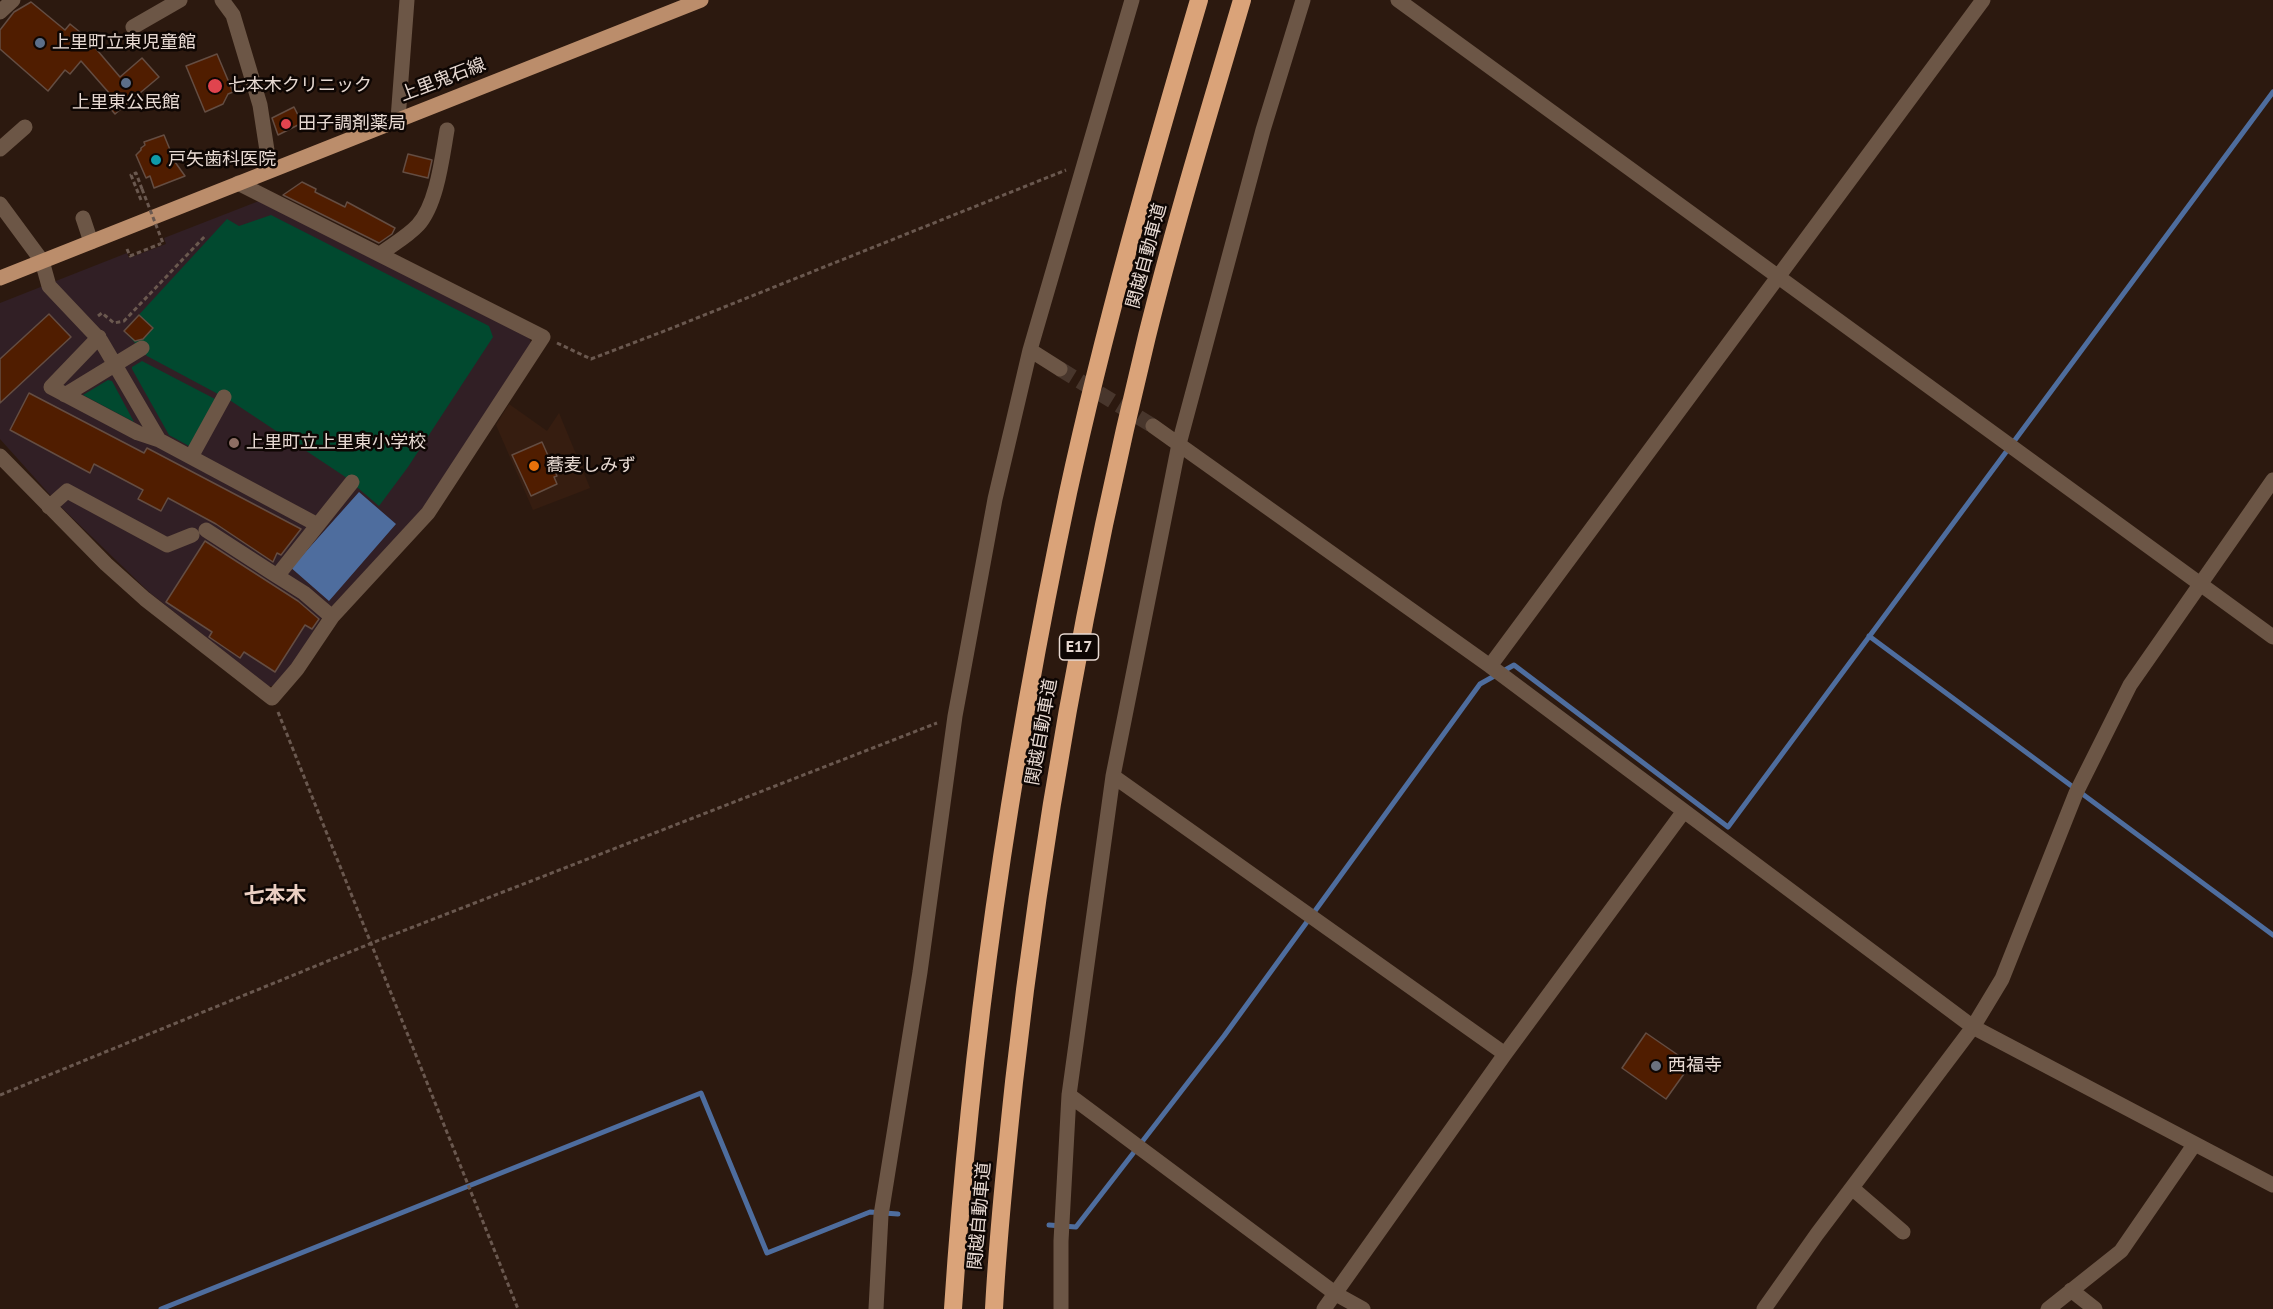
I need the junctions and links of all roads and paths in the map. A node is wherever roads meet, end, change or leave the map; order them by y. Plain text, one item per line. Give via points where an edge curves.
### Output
1 (13, 0) edge
2 (180, 0) edge
3 (406, 0) edge
4 (701, 0) edge
5 (1132, 0) edge
6 (1199, 0) edge
7 (1242, 0) edge
8 (1304, 0) edge
9 (1398, 0) edge
10 (1983, 0) edge
11 (228, 2) edge
12 (0, 12) edge
13 (134, 27) dead end
14 (398, 119) junction
15 (25, 127) dead end
16 (447, 130) dead end
17 (0, 149) edge
18 (1084, 163) junction
19 (270, 170) junction
20 (238, 183) junction
21 (141, 200) dead end
22 (0, 204) edge
23 (83, 218) dead end
24 (206, 235) dead end
25 (91, 242) junction
26 (127, 249) dead end
27 (380, 254) junction
28 (42, 261) junction
29 (1780, 277) junction
30 (0, 278) edge
31 (88, 326) junction
32 (99, 337) junction
33 (543, 337) junction
34 (142, 348) dead end
35 (1030, 351) junction
36 (115, 365) junction
37 (1060, 369) tunnel mouth
38 (65, 394) junction
39 (225, 397) dead end
40 (1153, 426) tunnel mouth
41 (159, 440) junction
42 (1179, 444) junction
43 (0, 456) edge
44 (191, 457) junction
45 (2273, 480) edge
46 (352, 482) dead end
47 (49, 507) junction
48 (316, 524) junction
49 (278, 576) junction
50 (2200, 584) junction
51 (332, 617) junction
52 (2273, 638) edge
53 (1490, 666) junction
54 (272, 698) junction
55 (955, 716) junction
56 (1113, 776) junction
57 (1683, 811) junction
58 (372, 943) junction
59 (1973, 1027) junction
60 (1505, 1054) junction
61 (0, 1095) edge
62 (1069, 1095) junction
63 (2194, 1145) junction
64 (2273, 1185) edge
65 (1852, 1188) junction
66 (1903, 1232) dead end
67 (2071, 1290) junction
68 (1336, 1294) junction
69 (518, 1309) edge
70 (876, 1309) edge
71 (953, 1309) edge
72 (994, 1309) edge
73 (1061, 1309) edge
74 (1324, 1309) edge
75 (1363, 1309) edge
76 (1764, 1309) edge
77 (2048, 1309) edge
78 (2095, 1309) edge

1 - 12 street
2 - 13 street
3 - 14 street
4 - 14 main road, 上里鬼石線
5 - 18 street
6 - 71 highway, 関越自動車道 / E17 via 1108,325 1068,491 1035,660 1005,831 982,997
7 - 72 highway, 関越自動車道 / E17 via 1148,332 1108,500 1075,666 1024,997
8 - 42 street via 1263,130
9 - 29 street
10 - 29 street
11 - 19 street via 260,105
14 - 19 main road, 上里鬼石線
15 - 17 street
16 - 27 street via 440,169 423,219
18 - 33 path via 591,359
18 - 35 street
19 - 20 main road, 上里鬼石線
20 - 25 main road, 上里鬼石線
20 - 27 street
21 - 26 path, bridge via 131,175 136,173 163,243 130,255
22 - 28 street
23 - 25 street
24 - 31 path via 124,321 114,323 102,313
25 - 28 main road, 上里鬼石線
27 - 33 street
28 - 30 main road, 上里鬼石線
28 - 31 street via 49,286
29 - 50 street
29 - 53 street
31 - 32 street
32 - 36 street
32 - 38 street via 51,387
33 - 51 street via 428,513
34 - 36 street
35 - 37 street
35 - 55 street via 995,500
36 - 38 street
36 - 41 street
38 - 41 street
39 - 44 street
40 - 42 street
41 - 44 street
42 - 53 street
42 - 56 street
43 - 47 street
44 - 48 street
45 - 50 street
46 - 48 street
47 - 49 street via 67,490 167,545 199,533
47 - 54 street via 145,599
48 - 49 street
49 - 51 street
50 - 52 street
50 - 59 street via 2130,685 2076,793 2002,979
51 - 54 street
53 - 57 street
54 - 58 path
55 - 58 path
55 - 70 street via 881,1215
56 - 60 street
56 - 62 street
57 - 59 street
57 - 60 street
58 - 61 path
58 - 69 path
59 - 63 street
59 - 65 street
60 - 68 street
62 - 68 street
62 - 73 street
63 - 64 street
63 - 67 street via 2121,1251
65 - 66 street
65 - 76 street
67 - 77 street
67 - 78 street
68 - 74 street
68 - 75 street

